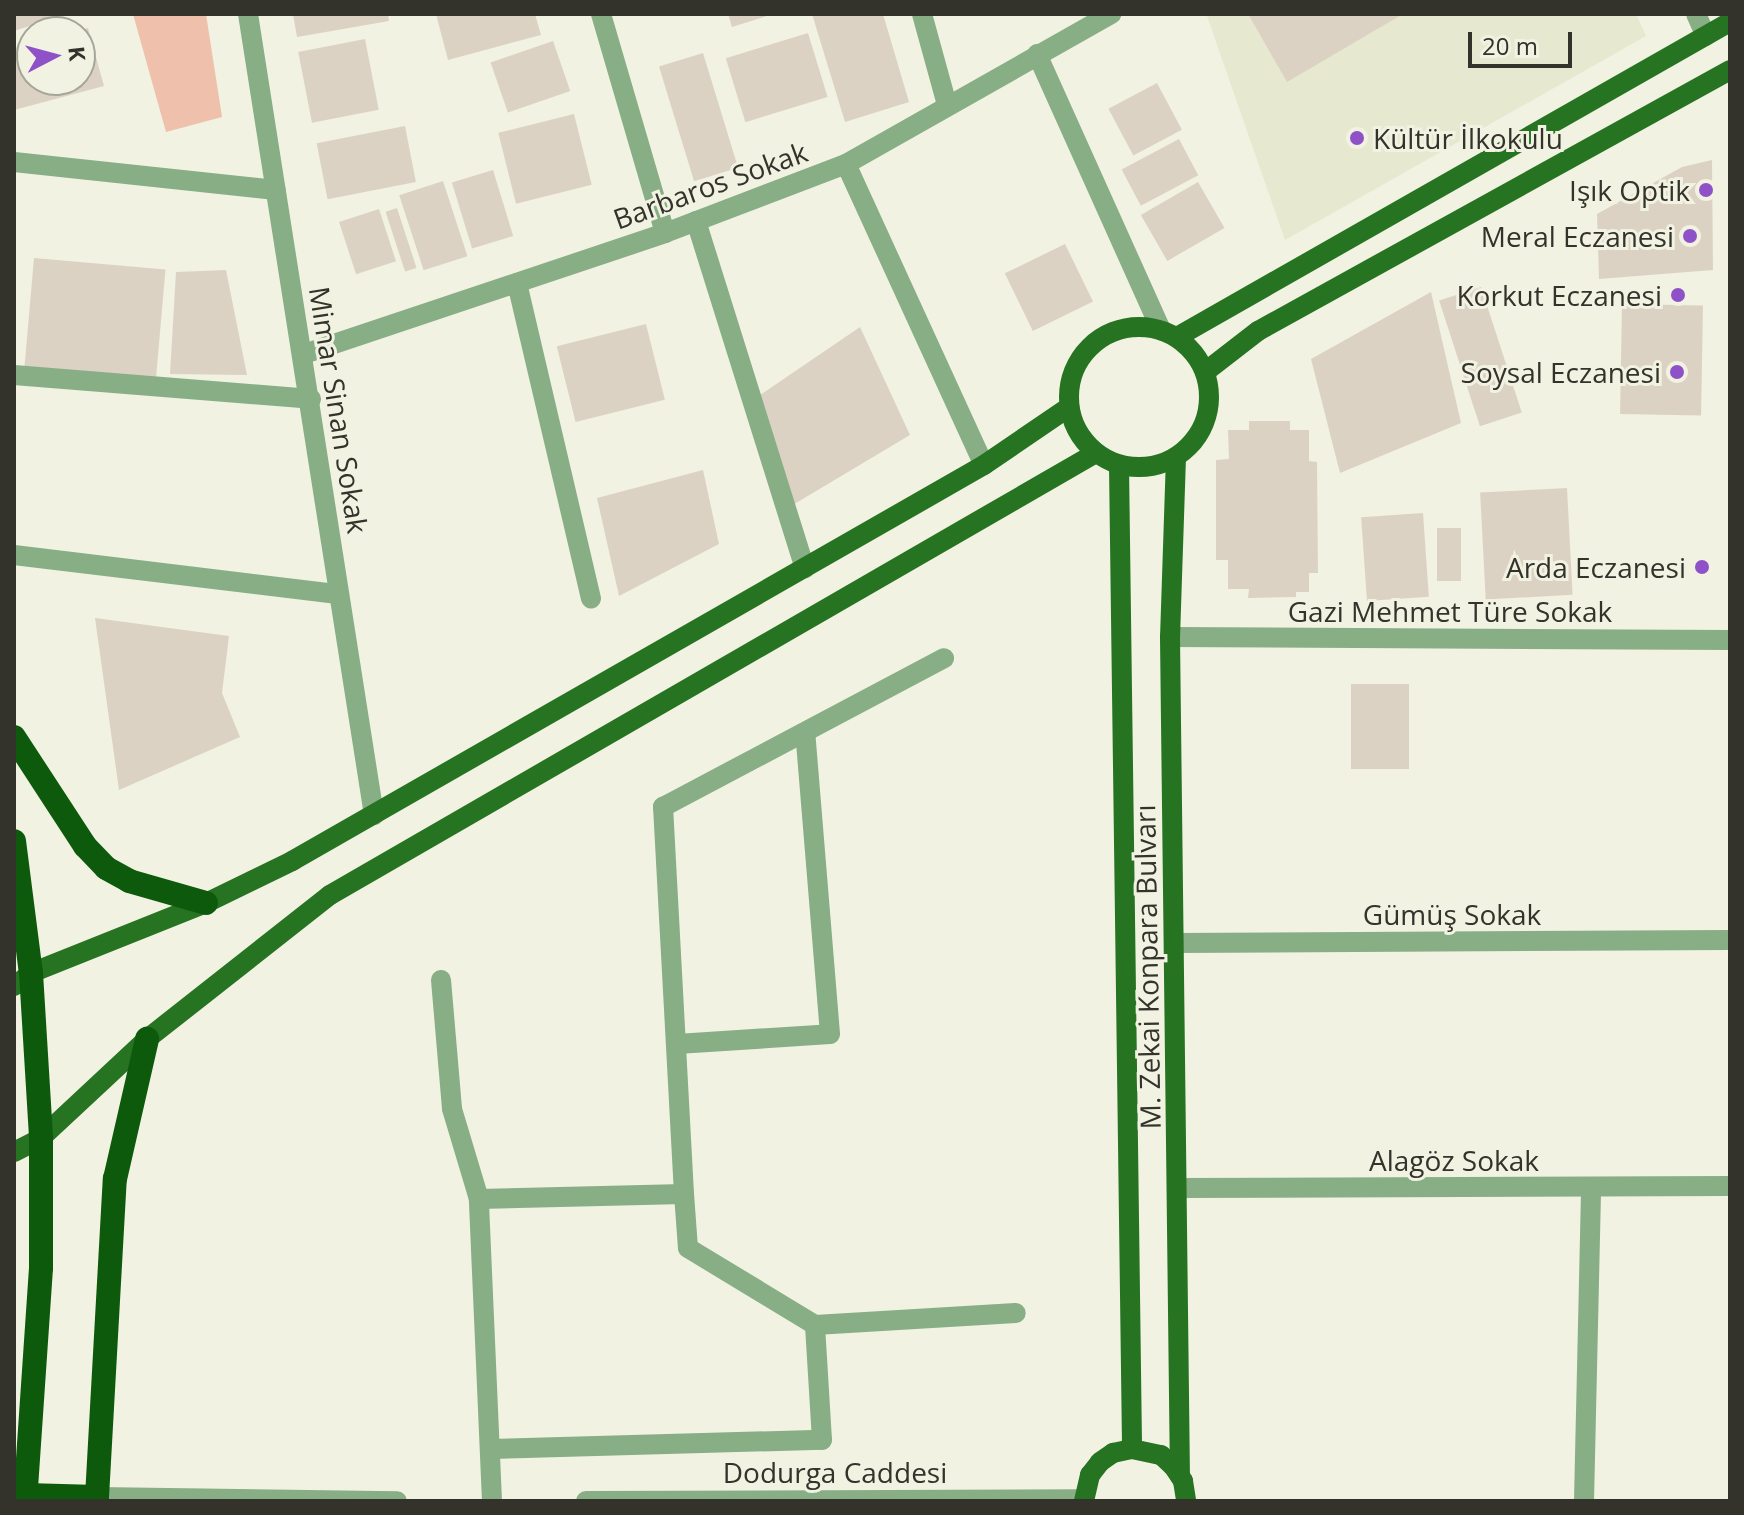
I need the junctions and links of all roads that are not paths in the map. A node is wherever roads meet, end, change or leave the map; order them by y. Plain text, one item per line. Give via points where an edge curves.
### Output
1 (248, 14) edge
2 (601, 14) edge
3 (922, 14) edge
4 (1111, 14) edge
5 (1696, 14) edge
6 (1730, 22) edge
7 (1706, 36) junction
8 (1037, 54) junction
9 (1730, 70) edge
10 (947, 105) junction
11 (14, 162) edge
12 (846, 164) junction
13 (276, 190) junction
14 (696, 221) junction
15 (665, 233) junction
16 (517, 283) junction
17 (1169, 334) junction
18 (304, 354) junction
19 (1205, 372) junction
20 (14, 375) edge
21 (311, 399) junction
22 (1069, 407) junction
23 (1096, 453) junction
24 (1176, 457) junction
25 (984, 465) junction
26 (1119, 465) junction
27 (14, 555) edge
28 (805, 568) junction
29 (338, 594) junction
30 (591, 598) dead end
31 (1170, 637) junction
32 (1730, 640) edge
33 (944, 658) dead end
34 (805, 733) junction
35 (14, 737) edge
36 (374, 815) junction
37 (14, 841) edge
38 (206, 903) junction
39 (1730, 940) edge
40 (1175, 943) junction
41 (22, 980) edge
42 (441, 980) dead end
43 (147, 1039) junction
44 (677, 1044) junction
45 (41, 1138) junction
46 (14, 1152) edge
47 (1730, 1186) edge
48 (1178, 1188) junction
49 (1591, 1188) junction
50 (684, 1194) junction
51 (479, 1199) junction
52 (1016, 1313) dead end
53 (815, 1325) junction
54 (490, 1449) junction
55 (1132, 1449) junction
56 (1180, 1476) junction
57 (97, 1497) junction
58 (26, 1498) edge
59 (1084, 1500) edge
60 (397, 1501) edge
61 (492, 1501) edge
62 (586, 1501) edge
63 (1186, 1501) edge
64 (1584, 1501) edge

1 - 13 street, Mimar Sinan Sokak
2 - 15 street
3 - 10 street
4 - 8 street, Barbaros Sokak
5 - 7 street
6 - 7 main road
7 - 17 main road
8 - 10 street, Barbaros Sokak
8 - 17 street
9 - 19 main road via 1258,331
10 - 12 street, Barbaros Sokak
11 - 13 street
12 - 14 street, Barbaros Sokak
12 - 25 street
13 - 18 street, Mimar Sinan Sokak
14 - 15 street, Barbaros Sokak
14 - 28 street
15 - 16 street, Barbaros Sokak
16 - 18 street, Barbaros Sokak
16 - 30 street
17 - 19 main road via 1188,347
17 - 22 main road via 1137,326 1093,343 1078,361
18 - 21 street, Mimar Sinan Sokak
19 - 24 main road via 1206,420
20 - 21 street
21 - 29 street, Mimar Sinan Sokak
22 - 23 main road via 1074,425
22 - 25 main road
23 - 26 main road
23 - 43 main road via 330,895
24 - 26 main road via 1158,465
24 - 31 main road, M. Zekai Konpara Bulvarı
25 - 28 main road
26 - 55 main road, M. Zekai Konpara Bulvarı
27 - 29 street
28 - 36 main road
29 - 36 street, Mimar Sinan Sokak
31 - 32 street, Gazi Mehmet Türe Sokak
31 - 40 main road, M. Zekai Konpara Bulvarı
33 - 34 street
34 - 44 street via 663,807
34 - 44 street via 830,1034
35 - 38 highway via 85,846 106,868 129,881
36 - 38 main road
37 - 41 highway
38 - 41 main road
39 - 40 street, Gümüş Sokak
40 - 48 main road, M. Zekai Konpara Bulvarı
41 - 45 highway
42 - 51 street via 452,1109
43 - 45 main road
43 - 57 highway via 115,1179
44 - 50 street
45 - 46 main road
45 - 58 highway via 41,1268
47 - 49 street, Alagöz Sokak
48 - 49 street, Alagöz Sokak
48 - 56 main road, M. Zekai Konpara Bulvarı
49 - 64 street
50 - 51 street
50 - 53 street via 688,1248
51 - 54 street
52 - 53 street
53 - 54 street via 822,1440
54 - 61 street
55 - 56 main road via 1161,1455
55 - 59 main road via 1100,1462 1090,1475
56 - 63 main road, M. Zekai Konpara Bulvarı
57 - 58 highway
57 - 60 street
59 - 62 street, Dodurga Caddesi

